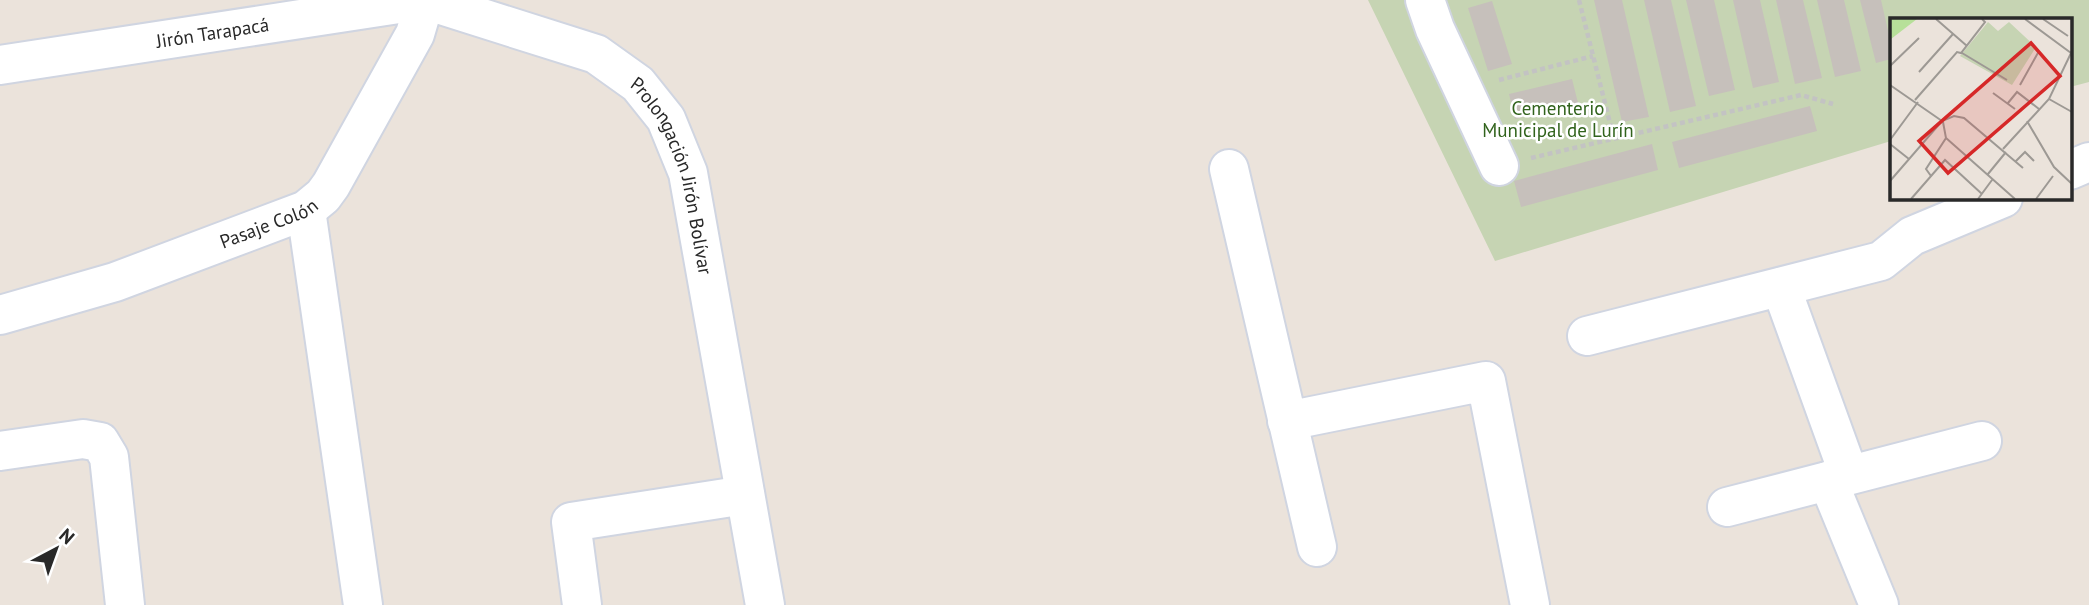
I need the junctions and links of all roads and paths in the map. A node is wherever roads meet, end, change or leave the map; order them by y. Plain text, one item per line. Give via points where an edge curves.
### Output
1 (425, 0) edge
2 (1425, 0) edge
3 (1579, 0) edge
4 (1593, 56) junction
5 (0, 65) edge
6 (1464, 89) junction
7 (1833, 104) dead end
8 (1614, 139) junction
9 (2089, 162) edge
10 (1500, 166) joint
11 (1229, 169) dead end
12 (2072, 169) edge
13 (1998, 200) edge
14 (306, 210) junction
15 (1781, 287) junction
16 (0, 315) edge
17 (1587, 336) dead end
18 (1287, 421) junction
19 (1982, 441) dead end
20 (0, 451) edge
21 (1839, 478) junction
22 (745, 495) junction
23 (1727, 507) dead end
24 (1317, 547) dead end
25 (125, 605) edge
26 (363, 605) edge
27 (582, 605) edge
28 (765, 605) edge
29 (1530, 605) edge
30 (1880, 605) edge

1 - 5 street, Jirón Tarapacá
1 - 14 street, Pasaje Colón via 415,34 331,185
1 - 22 street, Prolongación Jirón Bolívar via 596,54 638,84 666,119 688,173
2 - 6 street
3 - 4 path
4 - 6 path
4 - 8 path
6 - 10 street
7 - 8 path via 1801,95
8 - 10 path
9 - 12 street
11 - 18 street
13 - 15 street via 1912,236 1881,261
14 - 16 street, Pasaje Colón via 115,282
14 - 26 street
15 - 17 street
15 - 21 street
18 - 24 street
18 - 29 street via 1486,382
19 - 21 street
20 - 25 street via 83,439 100,442 109,457
21 - 23 street
21 - 30 street
22 - 27 street via 571,523
22 - 28 street, Prolongación Jirón Bolívar

